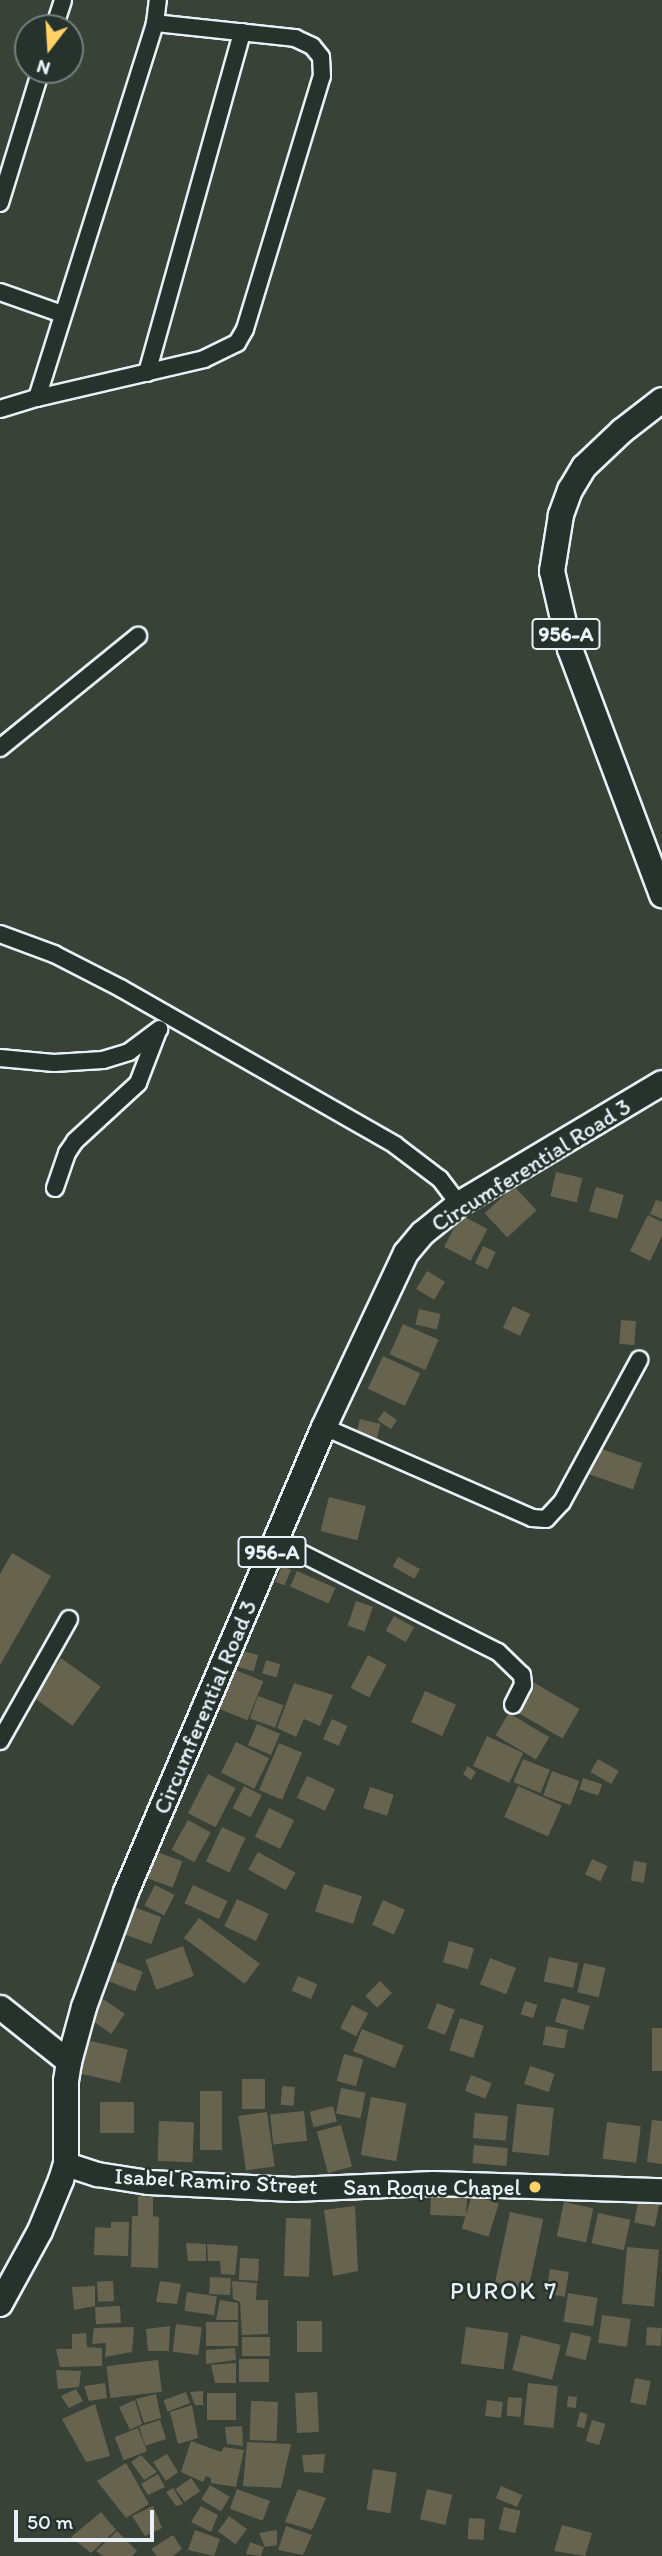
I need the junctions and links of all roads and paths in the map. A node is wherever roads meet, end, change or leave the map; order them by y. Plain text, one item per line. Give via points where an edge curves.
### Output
1 (158, 0) edge
2 (155, 23) junction
3 (242, 32) junction
4 (37, 84) edge
5 (0, 203) edge
6 (0, 292) edge
7 (62, 314) junction
8 (148, 373) junction
9 (37, 398) junction
10 (662, 400) edge
11 (0, 409) edge
12 (138, 636) dead end
13 (0, 748) edge
14 (662, 895) edge
15 (0, 934) edge
16 (170, 1017) junction
17 (158, 1031) junction
18 (0, 1058) edge
19 (662, 1083) edge
20 (55, 1188) dead end
21 (459, 1204) junction
22 (639, 1360) dead end
23 (324, 1427) junction
24 (277, 1541) junction
25 (69, 1619) dead end
26 (513, 1706) dead end
27 (0, 1741) edge
28 (0, 2007) edge
29 (69, 2062) junction
30 (66, 2164) junction
31 (662, 2190) edge
32 (0, 2304) edge

1 - 2 street
2 - 3 street
2 - 7 street
3 - 8 street
3 - 8 street via 295,37 312,46 321,57 322,76 237,344 204,359
4 - 5 street
6 - 7 street
7 - 9 street
8 - 9 street
9 - 11 street
10 - 14 main road, 956-A via 584,467 561,515 552,572 570,649
12 - 13 street
15 - 16 street via 54,954
16 - 17 street
16 - 21 street via 395,1145 440,1179
17 - 18 street via 129,1052 103,1060 54,1063
17 - 20 street via 138,1083 75,1141
19 - 21 main road, Circumferential Road 3 / 956-A
21 - 23 main road, Circumferential Road 3 / 956-A via 432,1224 406,1253
22 - 23 street via 562,1502 546,1519 533,1518
23 - 24 main road, Circumferential Road 3 / 956-A
24 - 26 street via 498,1652 522,1675 523,1685
24 - 29 main road, Circumferential Road 3 / 956-A via 126,1892
25 - 27 street
28 - 29 street
29 - 30 main road, Circumferential Road 3 / 956-A
30 - 31 street, Isabel Ramiro Street via 148,2182 293,2189 433,2183
30 - 32 main road, Circumferential Road 3 / 956-A via 40,2231

